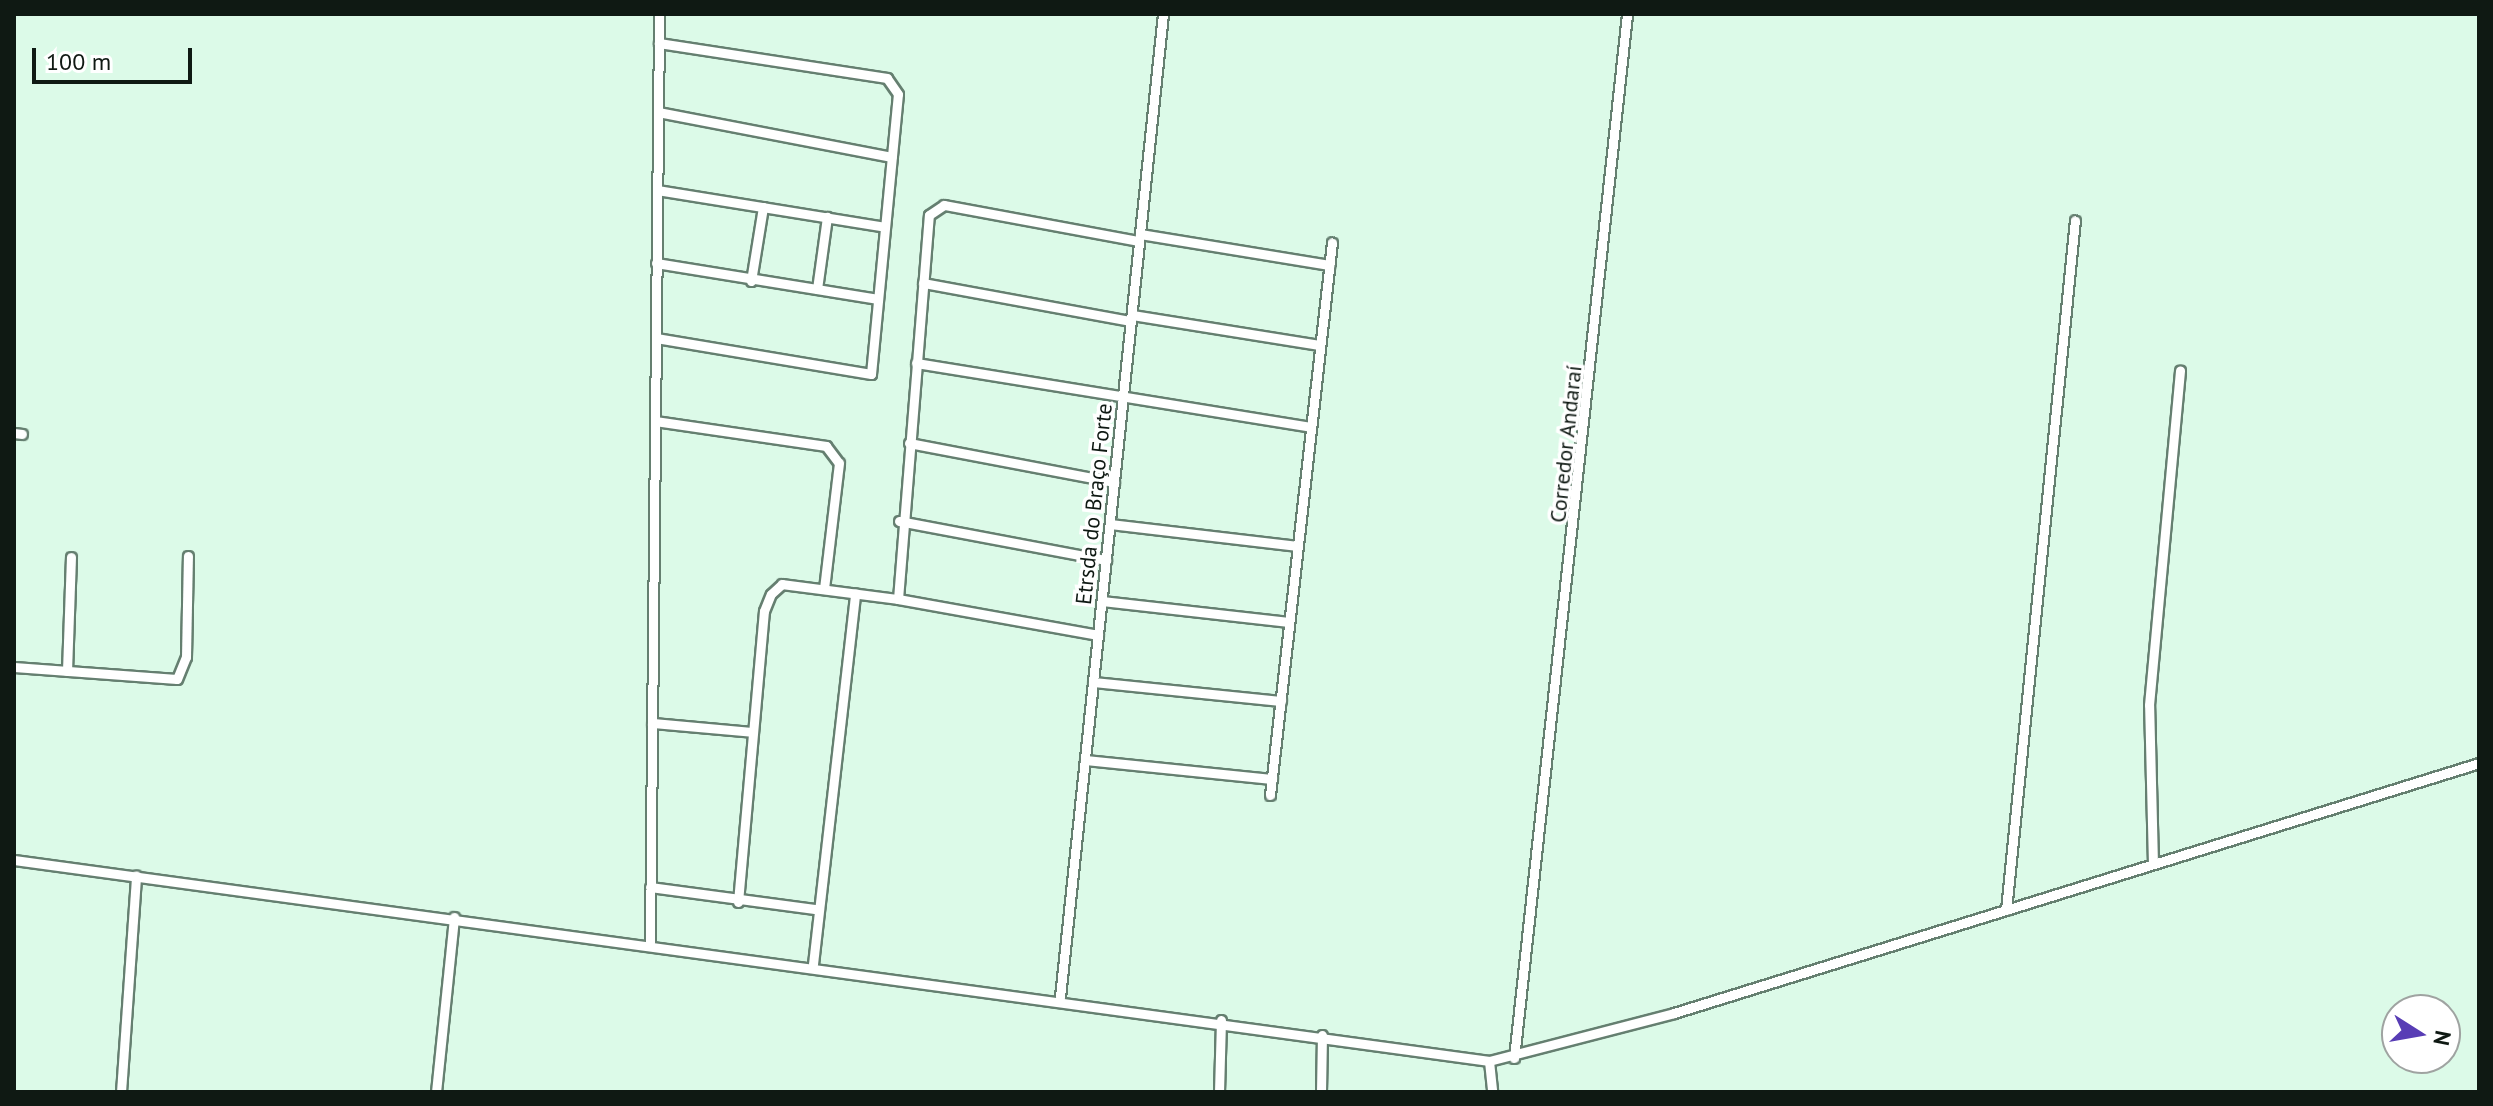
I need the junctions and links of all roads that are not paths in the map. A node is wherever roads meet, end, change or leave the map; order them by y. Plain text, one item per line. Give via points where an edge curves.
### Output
1 (659, 14) edge
2 (1163, 14) edge
3 (1627, 14) edge
4 (659, 43) junction
5 (658, 112) junction
6 (892, 157) junction
7 (657, 190) junction
8 (763, 207) junction
9 (827, 217) junction
10 (2075, 220) dead end
11 (885, 227) junction
12 (1140, 237) junction
13 (1332, 242) dead end
14 (656, 263) junction
15 (1329, 265) junction
16 (751, 281) junction
17 (923, 283) junction
18 (817, 289) junction
19 (878, 299) junction
20 (1131, 318) junction
21 (656, 338) junction
22 (1320, 345) junction
23 (916, 363) junction
24 (2180, 370) dead end
25 (1123, 397) junction
26 (655, 421) junction
27 (1311, 427) junction
28 (909, 443) junction
29 (1114, 482) junction
30 (899, 521) junction
31 (1110, 524) junction
32 (1298, 546) junction
33 (188, 556) dead end
34 (71, 557) dead end
35 (1106, 560) junction
36 (824, 589) junction
37 (855, 593) junction
38 (898, 599) junction
39 (1102, 601) junction
40 (1289, 622) junction
41 (1098, 635) junction
42 (14, 667) edge
43 (67, 671) junction
44 (1093, 682) junction
45 (1281, 701) junction
46 (652, 723) junction
47 (753, 732) junction
48 (1085, 760) junction
49 (2479, 763) edge
50 (1272, 779) junction
51 (1270, 795) dead end
52 (14, 860) edge
53 (2153, 864) junction
54 (136, 876) junction
55 (650, 887) junction
56 (738, 902) junction
57 (815, 909) junction
58 (2006, 910) junction
59 (454, 917) junction
60 (650, 942) junction
61 (813, 964) junction
62 (1060, 997) junction
63 (1221, 1020) junction
64 (1322, 1035) junction
65 (1514, 1058) junction
66 (1489, 1061) junction
67 (121, 1092) edge
68 (436, 1092) edge
69 (1219, 1092) edge
70 (1321, 1092) edge
71 (1492, 1092) edge

1 - 4 street
2 - 12 street, Etrsda do Braço Forte
3 - 65 street, Corredor Andaraí
4 - 5 street
4 - 6 street via 887,78 898,94
5 - 6 street
5 - 7 street
6 - 11 street
7 - 8 street
7 - 14 street
8 - 9 street
8 - 16 street
9 - 11 street
9 - 18 street
10 - 58 street
11 - 19 street
12 - 15 street
12 - 17 street via 944,205 929,215
12 - 20 street, Etrsda do Braço Forte
13 - 15 street
14 - 16 street
14 - 21 street
15 - 22 street
16 - 18 street
17 - 20 street
17 - 23 street
18 - 19 street
19 - 21 street via 871,374
20 - 22 street
20 - 25 street, Etrsda do Braço Forte
21 - 26 street
22 - 27 street
23 - 25 street
23 - 28 street
24 - 53 street via 2149,705
25 - 27 street
25 - 29 street, Etrsda do Braço Forte
26 - 36 street via 826,446 839,463
26 - 46 street
27 - 32 street
28 - 29 street
28 - 30 street
29 - 31 street, Etrsda do Braço Forte
30 - 35 street
30 - 38 street
31 - 32 street
31 - 35 street, Etrsda do Braço Forte
32 - 40 street
33 - 43 street via 182,675 157,680
34 - 43 street
35 - 39 street, Etrsda do Braço Forte
36 - 37 street
36 - 47 street via 782,584 771,594
37 - 38 street
37 - 57 street
38 - 41 street
39 - 40 street
39 - 41 street, Etrsda do Braço Forte
40 - 45 street
41 - 44 street, Etrsda do Braço Forte
42 - 43 street
44 - 45 street
44 - 48 street, Etrsda do Braço Forte
45 - 50 street
46 - 47 street
46 - 55 street
47 - 56 street
48 - 50 street
48 - 62 street, Etrsda do Braço Forte
49 - 53 street
50 - 51 street
52 - 54 street
53 - 58 street
54 - 59 street
54 - 67 street
55 - 56 street
55 - 60 street
56 - 57 street
57 - 61 street
58 - 65 street
59 - 60 street
59 - 68 street
60 - 61 street
61 - 62 street
62 - 63 street
63 - 64 street
63 - 69 street
64 - 66 street
64 - 70 street
65 - 66 street
66 - 71 street

